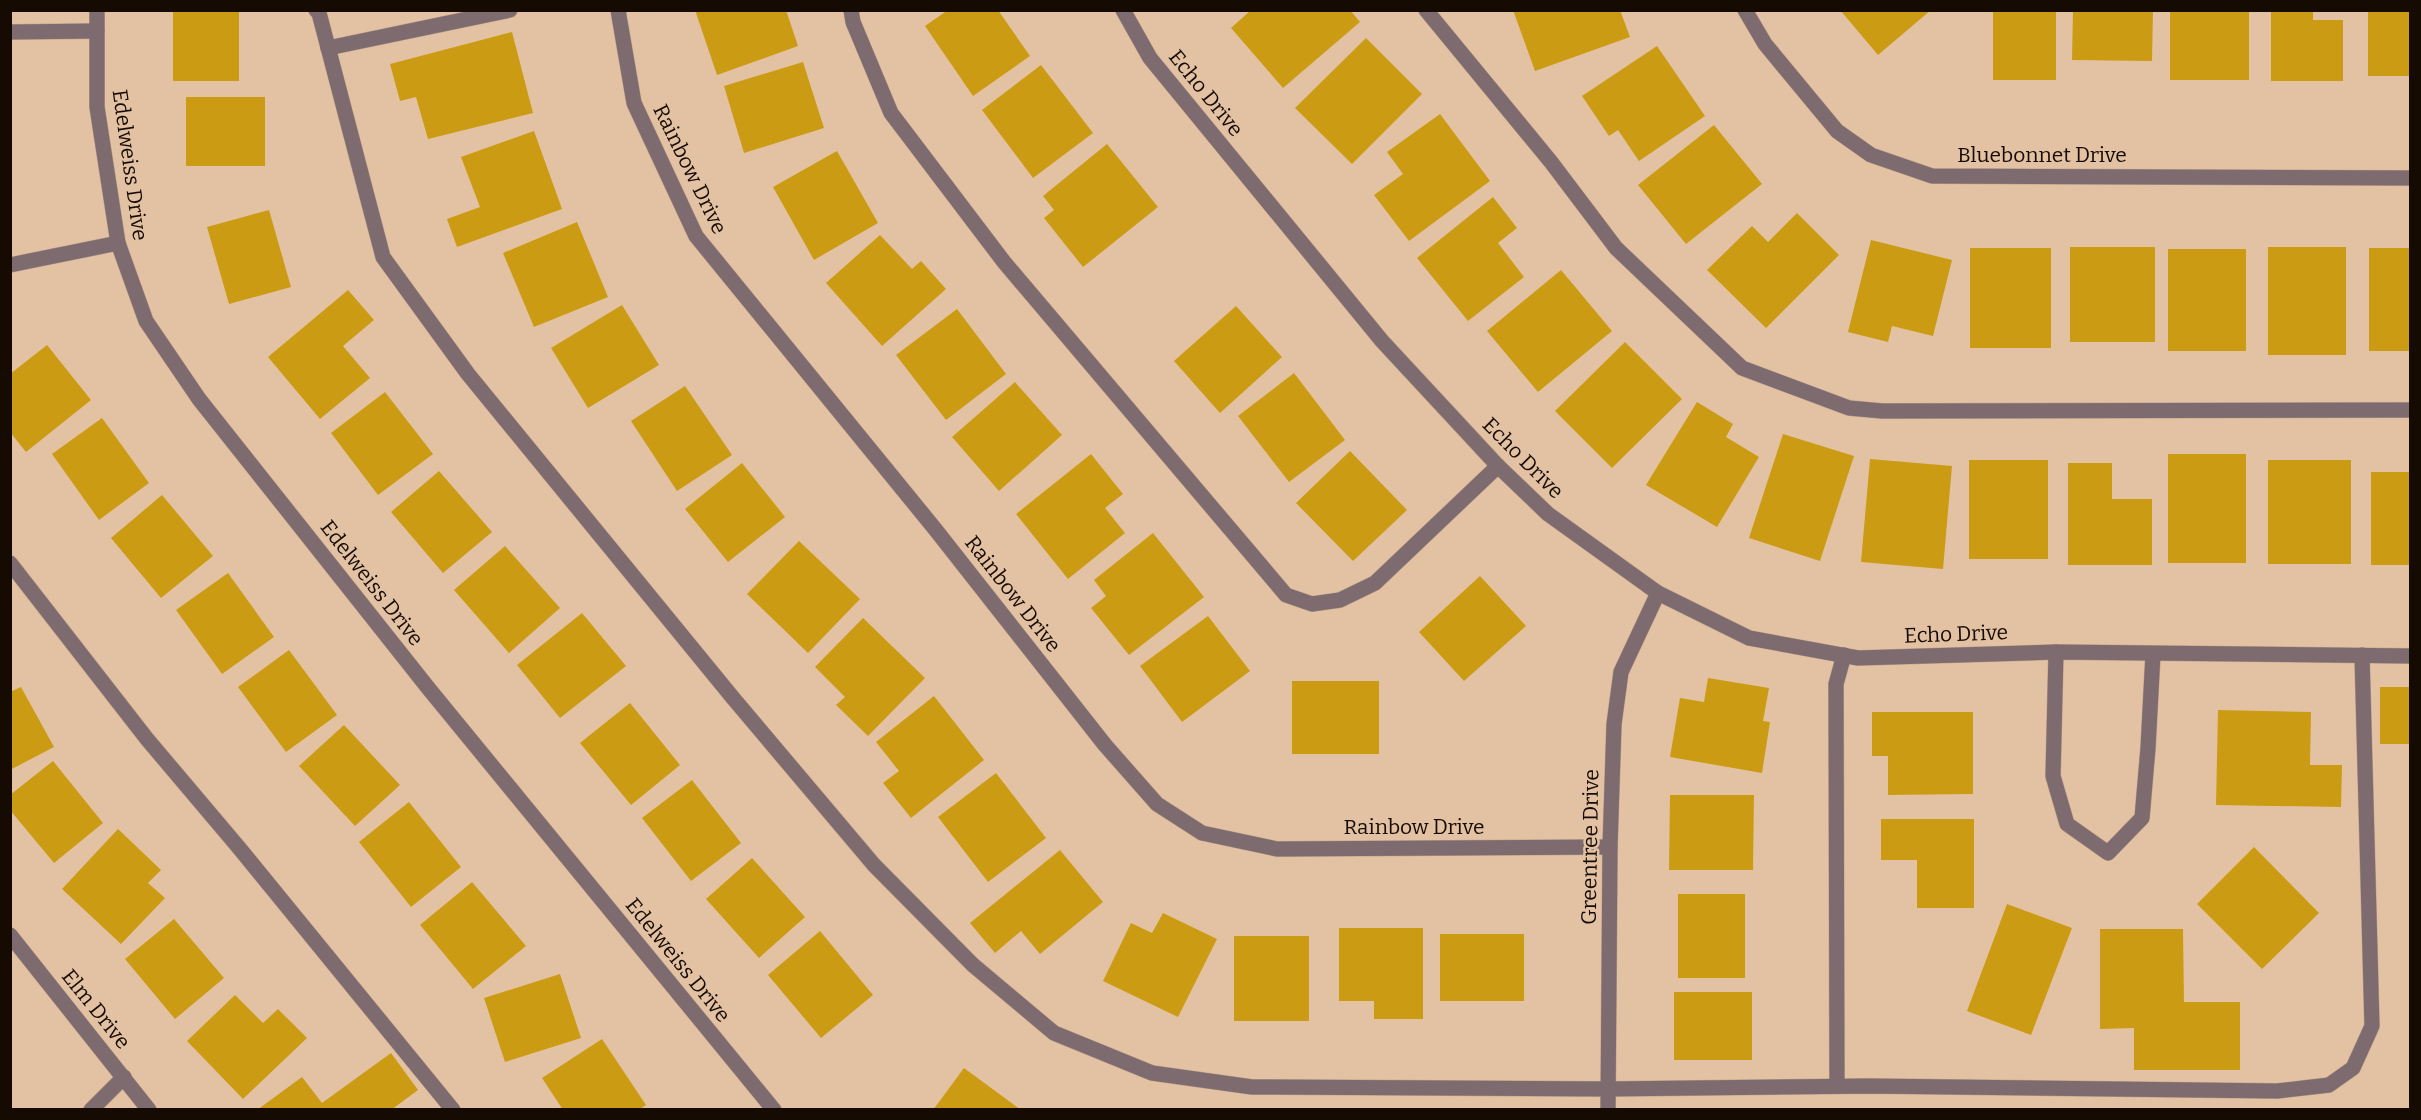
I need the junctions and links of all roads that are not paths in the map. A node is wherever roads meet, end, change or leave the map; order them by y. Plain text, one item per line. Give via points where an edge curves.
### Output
1 (97, 10) edge
2 (316, 10) edge
3 (510, 10) edge
4 (618, 10) edge
5 (851, 10) edge
6 (1123, 10) edge
7 (1426, 10) edge
8 (1745, 10) edge
9 (97, 31) junction
10 (10, 32) edge
11 (328, 48) junction
12 (2410, 178) edge
13 (118, 243) junction
14 (10, 265) edge
15 (2410, 410) edge
16 (1497, 466) junction
17 (10, 563) edge
18 (1658, 593) junction
19 (2056, 652) junction
20 (2153, 654) junction
21 (1844, 655) junction
22 (2362, 655) junction
23 (2410, 656) edge
24 (1610, 847) junction
25 (10, 935) edge
26 (124, 1077) junction
27 (1837, 1086) junction
28 (1608, 1089) junction
29 (91, 1110) edge
30 (149, 1110) edge
31 (453, 1110) edge
32 (774, 1110) edge
33 (1608, 1110) edge

1 - 9 street, Edelweiss Drive
2 - 11 street
3 - 11 street
4 - 24 street, Rainbow Drive via 634,103 696,236 1156,804 1202,834 1277,849
5 - 16 street via 891,113 1004,262 1286,595 1312,604 1340,600 1375,583
6 - 16 street, Echo Drive via 1150,58 1367,323
7 - 15 street via 1616,248 1742,368 1849,408 1882,411
8 - 12 street, Bluebonnet Drive via 1764,44 1837,131 1871,155 1932,176
9 - 10 street
9 - 13 street, Edelweiss Drive via 97,107
11 - 28 street via 383,257 468,374 874,866 973,965 1054,1033 1152,1073 1252,1087
13 - 14 street
13 - 32 street, Edelweiss Drive via 146,321 199,399 429,689
16 - 18 street, Echo Drive via 1548,514
17 - 31 street via 147,739
18 - 21 street, Echo Drive via 1749,639
18 - 24 street, Greentree Drive via 1621,672 1614,724
19 - 20 street, Echo Drive
19 - 20 street via 2053,776 2067,824 2108,853 2142,818
19 - 21 street, Echo Drive via 1858,658
20 - 22 street, Echo Drive
21 - 27 street via 1836,684
22 - 23 street, Echo Drive
22 - 27 street via 2373,1026 2353,1068 2329,1085 2277,1091
24 - 28 street, Greentree Drive
25 - 26 street, Elm Drive
26 - 29 street
26 - 30 street, Elm Drive
27 - 28 street
28 - 33 street, Greentree Drive

